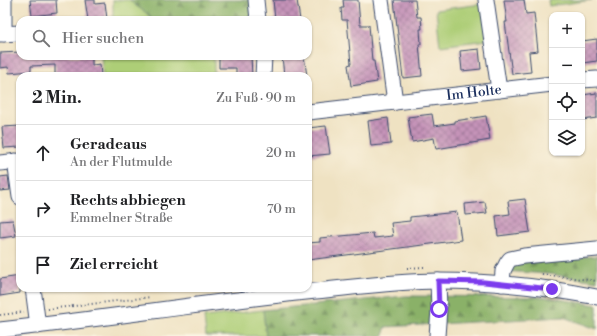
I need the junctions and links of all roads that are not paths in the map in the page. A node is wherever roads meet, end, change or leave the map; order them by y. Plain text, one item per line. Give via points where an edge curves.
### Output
1 (4, 0) edge
2 (256, 0) edge
3 (381, 0) edge
4 (486, 0) edge
5 (258, 16) edge
6 (16, 33) edge
7 (2, 34) edge
8 (264, 60) edge
9 (263, 72) edge
10 (597, 79) edge
11 (585, 80) edge
12 (549, 84) edge
13 (499, 90) junction
14 (395, 102) junction
15 (312, 112) edge
16 (16, 161) edge
17 (0, 163) edge
18 (597, 249) edge
19 (438, 281) junction
20 (502, 284) junction
21 (312, 289) edge
22 (34, 292) edge
23 (278, 292) edge
24 (597, 296) edge
25 (38, 326) junction
26 (0, 330) edge
27 (437, 336) edge

1 - 7 street
2 - 5 street
3 - 14 street
4 - 13 street
6 - 7 street
8 - 9 street
10 - 11 street
12 - 13 street, Im Holte
13 - 14 street, Im Holte
14 - 15 street, Im Holte
16 - 17 street
18 - 20 street via 510,259 503,271
19 - 20 street
19 - 21 street
19 - 27 street
20 - 24 street
22 - 25 street
23 - 25 street
25 - 26 street

